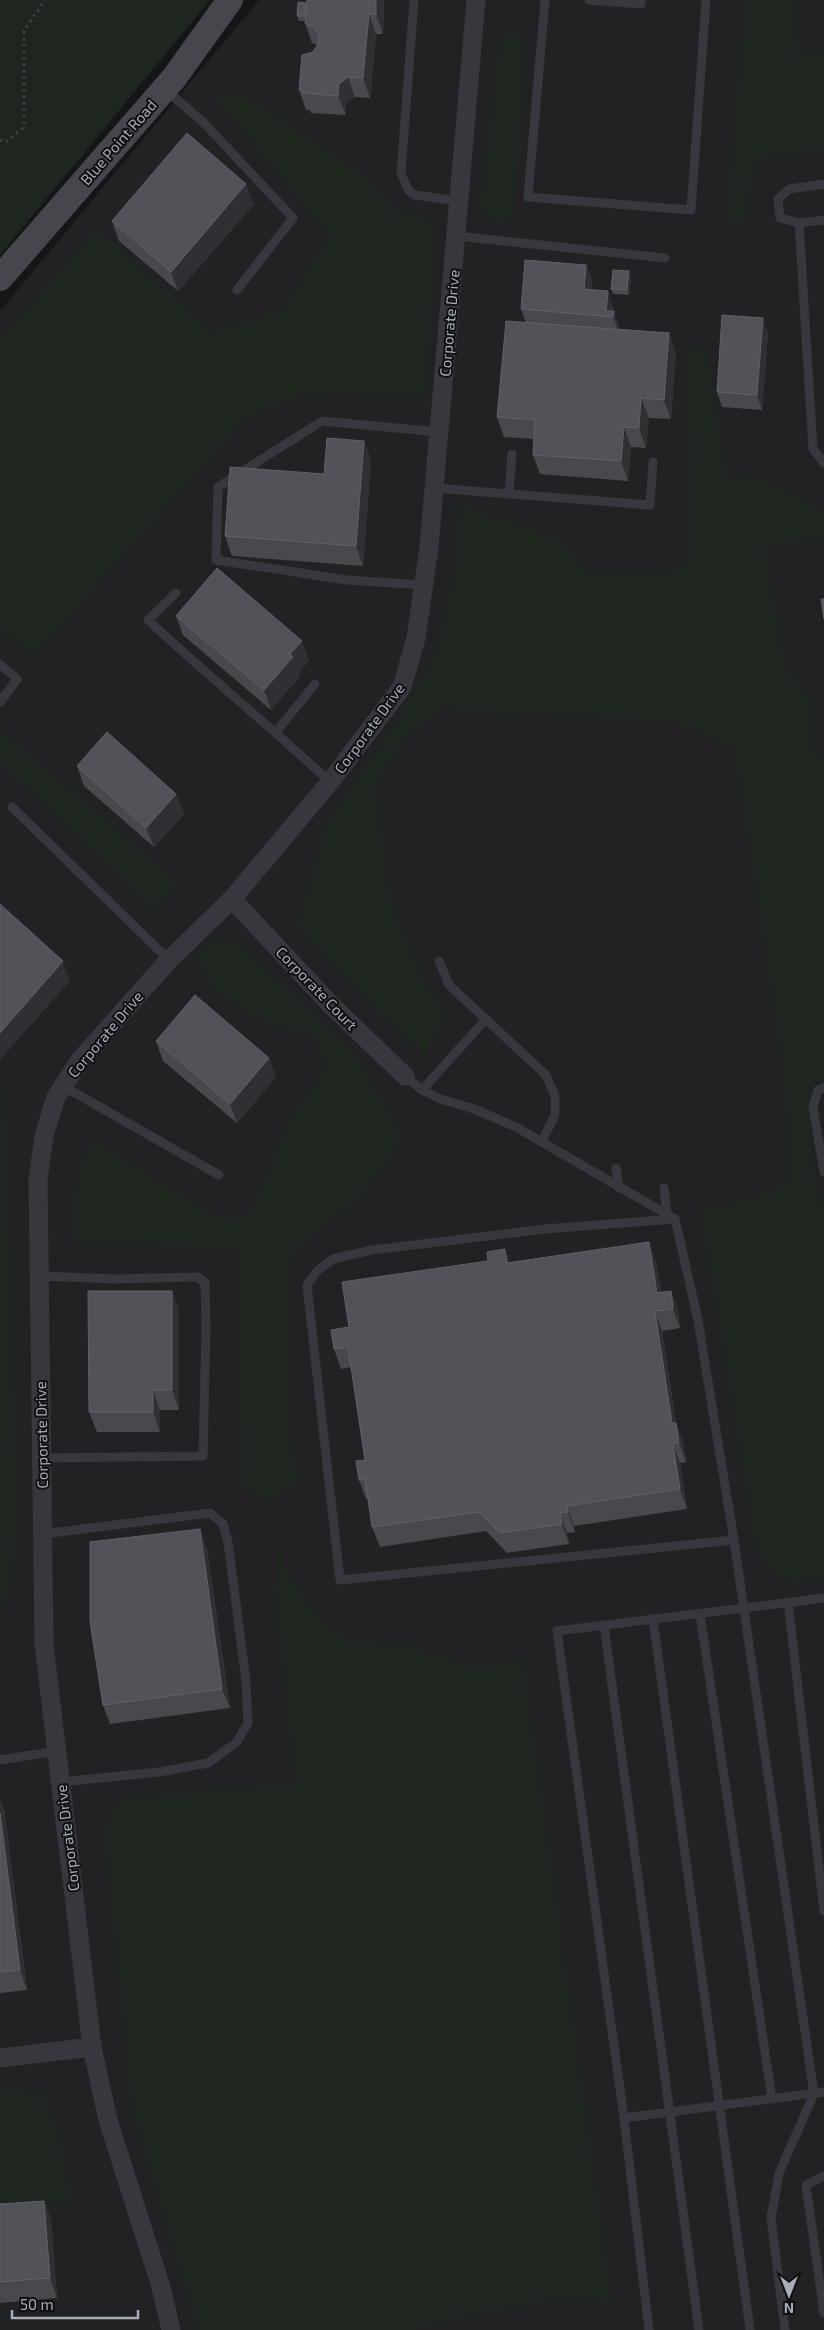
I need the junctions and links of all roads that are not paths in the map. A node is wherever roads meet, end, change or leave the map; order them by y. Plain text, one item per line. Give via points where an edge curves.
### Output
1 (230, 0) edge
2 (414, 0) edge
3 (476, 0) edge
4 (545, 0) edge
5 (589, 0) edge
6 (641, 0) edge
7 (706, 0) edge
8 (165, 88) junction
9 (824, 184) edge
10 (459, 201) junction
11 (824, 220) edge
12 (799, 223) junction
13 (456, 236) junction
14 (665, 258) dead end
15 (0, 278) edge
16 (237, 290) dead end
17 (439, 432) junction
18 (512, 454) dead end
19 (654, 462) dead end
20 (824, 463) edge
21 (434, 488) junction
22 (508, 494) junction
23 (424, 585) junction
24 (176, 593) dead end
25 (0, 664) edge
26 (315, 684) dead end
27 (0, 702) edge
28 (276, 732) junction
29 (330, 782) junction
30 (12, 807) dead end
31 (232, 899) junction
32 (169, 960) junction
33 (438, 961) dead end
34 (486, 1019) junction
35 (405, 1076) joint
36 (63, 1086) junction
37 (824, 1088) edge
38 (422, 1090) junction
39 (542, 1142) junction
40 (616, 1168) dead end
41 (824, 1172) edge
42 (219, 1175) dead end
43 (619, 1188) junction
44 (664, 1188) dead end
45 (671, 1217) junction
46 (38, 1276) junction
47 (41, 1458) junction
48 (42, 1534) junction
49 (734, 1540) junction
50 (824, 1598) edge
51 (788, 1602) junction
52 (744, 1608) junction
53 (700, 1614) junction
54 (653, 1620) junction
55 (604, 1625) junction
56 (57, 1751) junction
57 (0, 1760) edge
58 (61, 1782) junction
59 (824, 1911) edge
60 (92, 2047) junction
61 (0, 2058) edge
62 (824, 2092) edge
63 (814, 2094) junction
64 (772, 2100) junction
65 (718, 2106) junction
66 (670, 2112) junction
67 (624, 2118) junction
68 (824, 2176) edge
69 (824, 2314) edge
70 (171, 2330) edge
71 (649, 2330) edge
72 (699, 2330) edge
73 (750, 2330) edge
74 (785, 2330) edge

1 - 8 street, Blue Point Road
2 - 10 lane via 401,173 409,191 415,195
3 - 10 street, Corporate Drive
4 - 7 lane via 528,196 691,210
5 - 6 lane via 641,4
8 - 15 street, Blue Point Road
8 - 16 lane via 204,124 293,218
9 - 12 lane via 789,189 778,199 780,218
10 - 13 street, Corporate Drive
11 - 12 lane
12 - 20 lane via 813,449
13 - 14 lane
13 - 17 street, Corporate Drive
17 - 21 street, Corporate Drive
17 - 23 lane via 322,421 218,487 216,560 347,580
18 - 22 lane
19 - 22 lane via 650,506
21 - 22 lane
21 - 23 street, Corporate Drive
23 - 29 street, Corporate Drive via 416,638 402,687
24 - 28 lane via 148,620
25 - 27 lane via 17,679
26 - 28 lane
28 - 29 lane
29 - 31 street, Corporate Drive
30 - 32 lane
31 - 32 street, Corporate Drive
31 - 35 street, Corporate Court via 332,1006
32 - 36 street, Corporate Drive via 80,1060
33 - 34 lane via 449,985
34 - 38 lane
34 - 39 lane via 546,1075 555,1096 555,1115
35 - 38 lane
36 - 42 lane
36 - 46 street, Corporate Drive via 56,1097 44,1136 38,1179
37 - 41 lane via 818,1090 813,1107
38 - 39 lane via 516,1127
39 - 43 lane
40 - 43 lane
43 - 45 lane
44 - 45 lane
45 - 49 lane via 698,1320
45 - 49 lane via 372,1250 333,1259 317,1271 307,1285 340,1580
46 - 47 street, Corporate Drive
46 - 47 lane via 116,1279 198,1277 205,1283 206,1325 202,1456
47 - 48 street, Corporate Drive
48 - 56 street, Corporate Drive via 44,1644
48 - 58 lane via 210,1512 222,1524 228,1542 246,1681 248,1723 236,1743 208,1763 159,1772
49 - 52 lane
50 - 51 lane
51 - 52 lane
51 - 59 lane
52 - 53 lane
52 - 63 lane
53 - 54 lane
53 - 64 lane
54 - 55 lane
54 - 65 lane
55 - 66 lane
55 - 67 lane via 557,1631
56 - 57 lane
56 - 58 street, Corporate Drive
58 - 60 street, Corporate Drive
60 - 61 street
60 - 70 street, Corporate Drive via 108,2120 161,2287
62 - 63 lane
63 - 64 lane
63 - 74 lane via 780,2173 771,2218
64 - 65 lane
65 - 66 lane
65 - 73 lane
66 - 67 lane
66 - 72 lane
67 - 71 lane
68 - 69 lane via 806,2186

